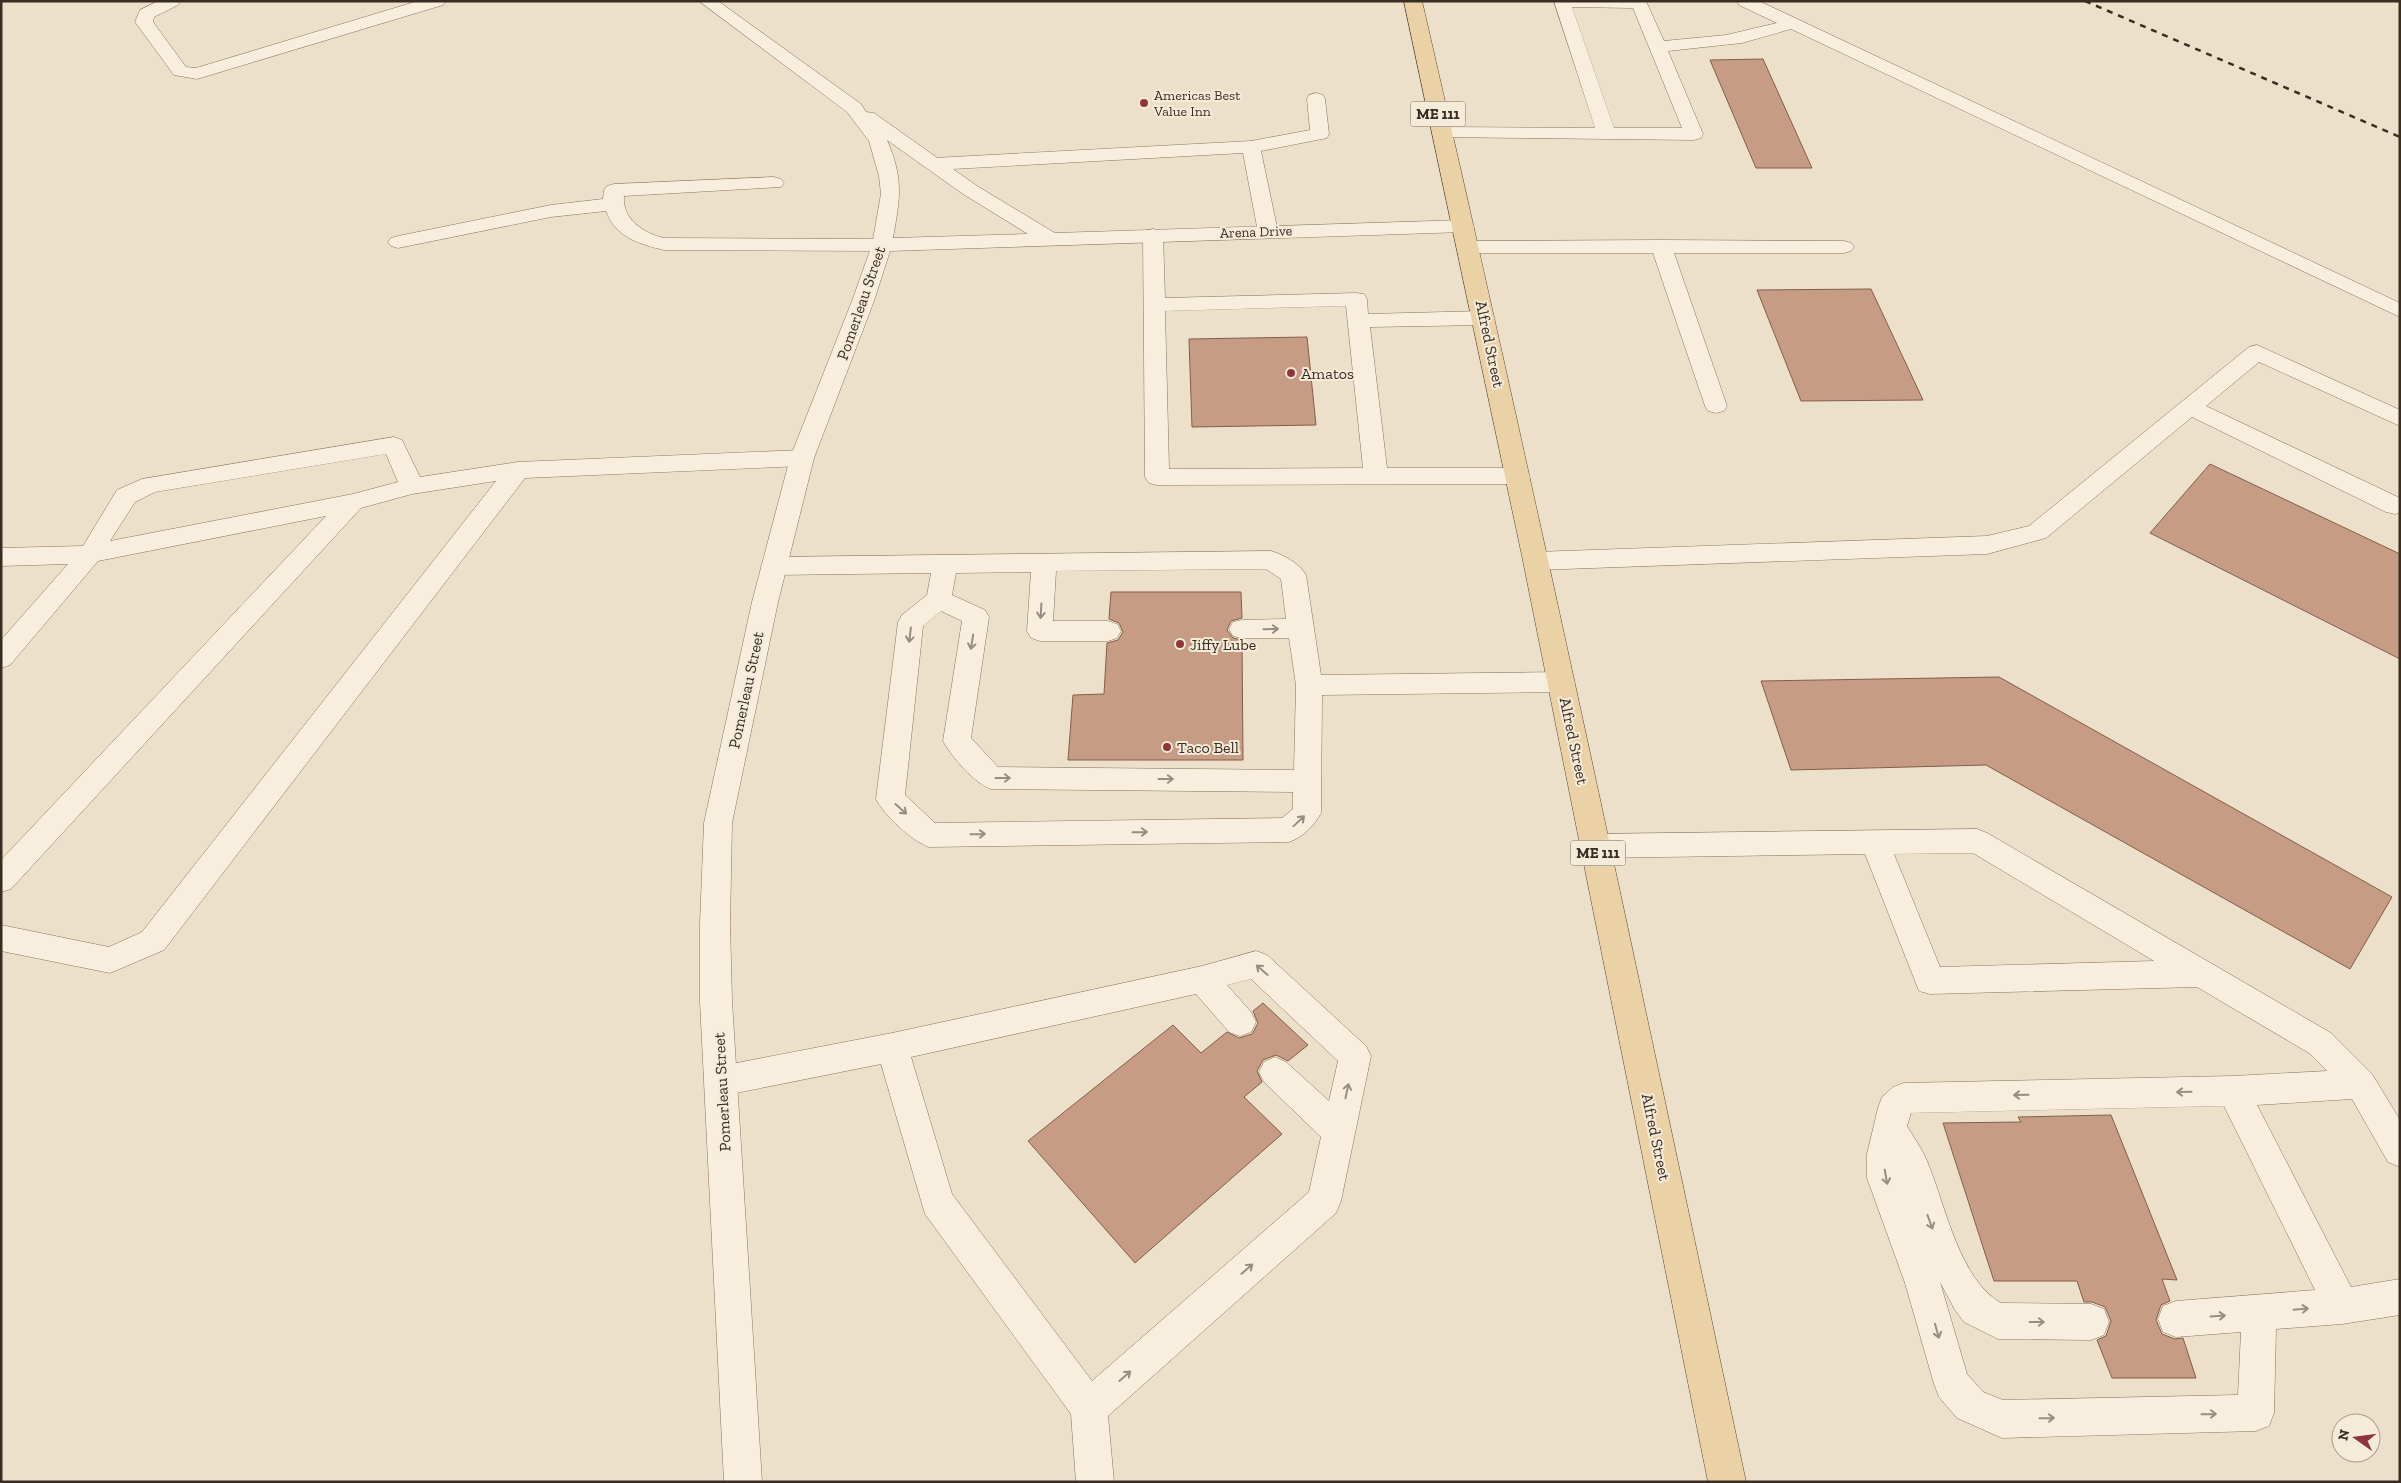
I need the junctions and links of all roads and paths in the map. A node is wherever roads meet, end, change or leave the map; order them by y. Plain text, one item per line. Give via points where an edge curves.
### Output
1 (172, 1) edge
2 (437, 1) edge
3 (707, 1) edge
4 (1413, 1) edge
5 (1745, 1) edge
6 (1792, 23) junction
7 (1657, 47) junction
8 (1316, 99) dead end
9 (854, 108) junction
10 (1443, 133) junction
11 (1606, 133) junction
12 (1251, 147) junction
13 (934, 164) junction
14 (774, 182) dead end
15 (612, 204) junction
16 (1268, 232) junction
17 (1153, 235) junction
18 (1467, 236) junction
19 (1049, 238) junction
20 (398, 242) dead end
21 (882, 245) junction
22 (1661, 246) junction
23 (1844, 247) dead end
24 (1154, 305) junction
25 (2400, 311) edge
26 (1484, 318) junction
27 (1358, 321) junction
28 (1716, 406) dead end
29 (2189, 407) junction
30 (2400, 419) edge
31 (802, 458) junction
32 (518, 470) junction
33 (1518, 476) junction
34 (1376, 477) junction
35 (412, 486) junction
36 (353, 502) junction
37 (2396, 506) dead end
38 (90, 554) junction
39 (1, 558) edge
40 (1536, 561) junction
41 (1044, 562) junction
42 (945, 563) junction
43 (774, 566) junction
44 (939, 599) junction
45 (1301, 628) junction
46 (1242, 629) dead end
47 (1108, 630) dead end
48 (1, 658) edge
49 (1562, 682) junction
50 (1309, 685) junction
51 (1308, 781) junction
52 (1875, 842) junction
53 (1596, 846) junction
54 (1, 880) edge
55 (1, 938) edge
56 (2202, 973) junction
57 (1202, 979) junction
58 (1240, 1022) dead end
59 (892, 1047) junction
60 (1275, 1072) dead end
61 (721, 1082) junction
62 (2361, 1084) junction
63 (2233, 1091) junction
64 (1890, 1130) junction
65 (1339, 1132) junction
66 (2400, 1151) edge
67 (2400, 1297) edge
68 (2342, 1306) junction
69 (2259, 1313) junction
70 (2176, 1319) dead end
71 (2091, 1322) dead end
72 (1089, 1408) junction
73 (743, 1482) edge
74 (1095, 1482) edge
75 (1727, 1482) edge

1 - 2 street via 146,14 144,22 180,71 198,74
3 - 9 street, Pomerleau Street
4 - 10 main road, Alfred Street / ME 111
5 - 6 street
6 - 7 street via 1765,34 1735,40
6 - 25 street
7 - 11 street via 1694,134
7 - 11 street via 1639,3 1562,2
8 - 12 street via 1320,134
9 - 13 street
9 - 21 street, Pomerleau Street via 878,141 889,176 891,194
10 - 11 street
10 - 18 main road, Alfred Street / ME 111
12 - 13 street
12 - 16 street
13 - 19 street
14 - 15 street via 614,190
15 - 20 street via 550,211
15 - 21 street, Arena Drive via 620,222 644,239 664,244
16 - 17 street, Arena Drive
16 - 18 street, Arena Drive
17 - 19 street, Arena Drive
17 - 24 street
18 - 22 street, Arena Drive
18 - 26 main road, Alfred Street / ME 111
19 - 21 street, Arena Drive
21 - 31 street, Pomerleau Street
22 - 23 street, Arena Drive
22 - 28 street
24 - 27 street via 1356,299
24 - 34 street via 1157,477
26 - 27 street
26 - 33 main road, Alfred Street / ME 111
27 - 34 street
29 - 30 street via 2257,352
29 - 37 street
29 - 40 street via 2036,532 1987,545
31 - 32 street
31 - 43 street, Pomerleau Street
32 - 35 street
32 - 55 street via 153,941 110,960
33 - 34 street
33 - 40 main road, Alfred Street / ME 111
35 - 36 street
35 - 38 street via 394,445 150,485 126,496
36 - 38 street
36 - 54 street
38 - 39 street
38 - 48 street
40 - 49 main road, Alfred Street / ME 111
41 - 42 street
41 - 45 street via 1271,560 1292,575
41 -> 47 street via 1040,631
42 - 43 street
42 - 44 street
43 - 61 street, Pomerleau Street via 718,823 715,934
44 -> 51 street via 976,617 957,741 992,778
44 -> 51 street via 911,622 890,799 929,835 1289,830 1307,814
46 -> 45 street
45 - 50 street
49 - 50 street
49 - 53 main road, Alfred Street / ME 111
50 - 51 street
52 - 53 street
52 - 56 street via 1977,841
52 - 56 street via 1930,981
53 - 75 main road, Alfred Street / ME 111
56 - 62 street via 2320,1043
57 - 58 street
57 - 59 street
65 -> 57 street via 1354,1056 1256,964
59 - 61 street
59 - 72 street via 937,1202
60 - 65 street
61 - 73 street, Pomerleau Street
62 - 63 street
62 - 66 street
63 -> 64 street via 1904,1098 1894,1108
63 - 68 street
64 -> 69 street via 1884,1154 1884,1178 1923,1284 1952,1384 1970,1405 2002,1419 2256,1413
64 -> 71 street via 1913,1167 1930,1224 1947,1259 1967,1298 1977,1309 1998,1320
72 -> 65 street via 1324,1201
67 - 68 street
69 -> 68 street
70 -> 69 street
72 - 74 street

